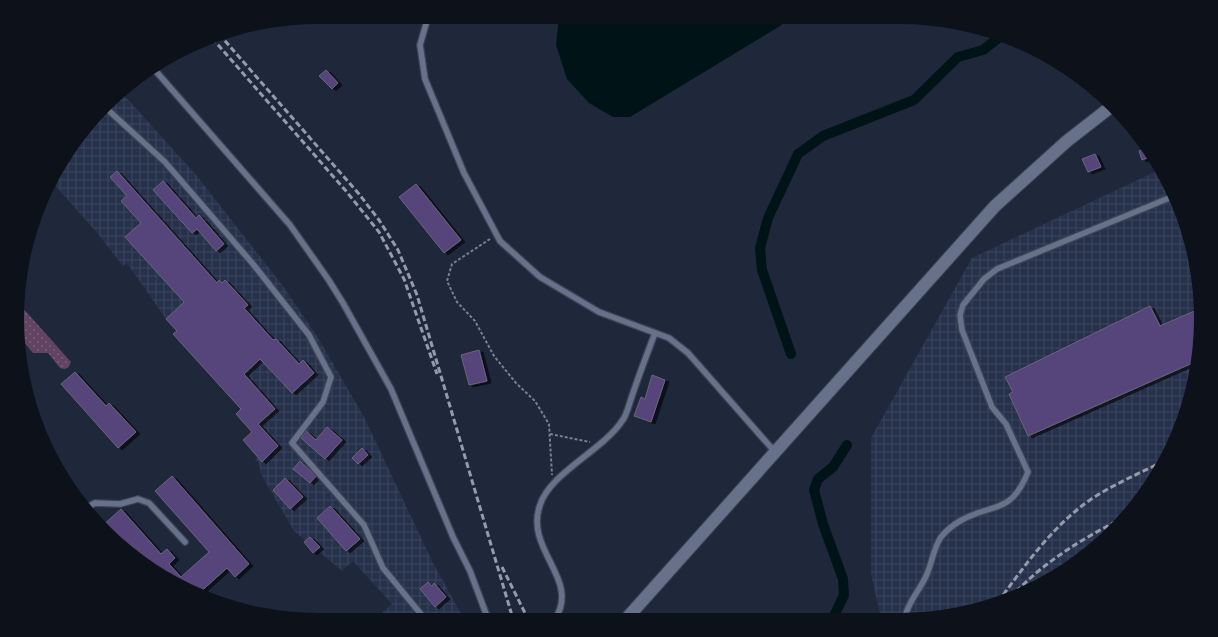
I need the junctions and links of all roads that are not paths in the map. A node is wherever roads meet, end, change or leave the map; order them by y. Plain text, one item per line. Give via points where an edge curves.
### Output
1 (426, 24) edge
2 (157, 73) edge
3 (1107, 110) edge
4 (109, 111) edge
5 (1169, 198) edge
6 (655, 333) junction
7 (775, 452) junction
8 (91, 505) edge
9 (185, 542) dead end
10 (420, 613) edge
11 (486, 613) edge
12 (558, 613) edge
13 (631, 613) edge
14 (907, 613) edge

1 - 6 lane via 420,45 424,79 464,173 500,241 540,277 599,312
2 - 11 lane via 286,220 343,303 391,389
3 - 7 street via 1067,141 995,206
4 - 10 lane via 165,162 253,264 309,335 331,377 323,402 292,443 364,525 384,568
5 - 14 lane via 996,269 984,279 963,305 960,315 962,330 992,407 1006,424 1028,472 1018,494 1009,501 960,521 942,536
6 - 7 lane via 670,338 688,353
6 - 12 lane via 623,421 553,484 540,504 537,528 541,544 562,589
7 - 13 street
8 - 9 lane via 143,500 149,503

